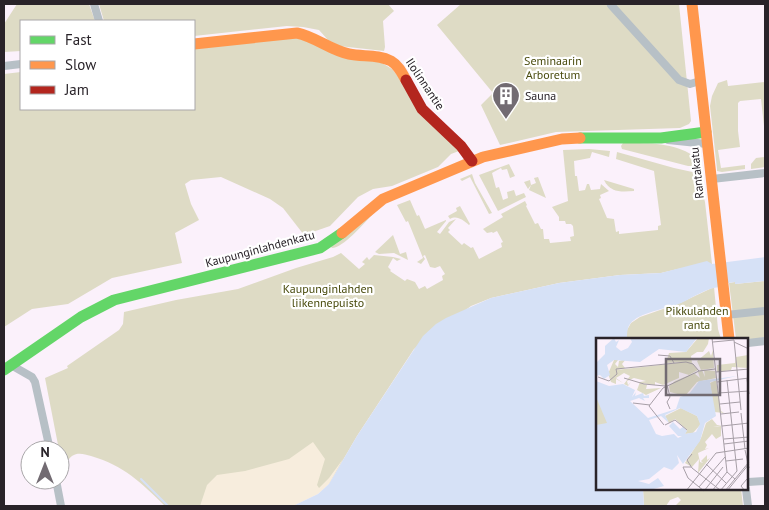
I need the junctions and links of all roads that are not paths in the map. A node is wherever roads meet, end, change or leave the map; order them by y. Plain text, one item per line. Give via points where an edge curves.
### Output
1 (94, 4) edge
2 (692, 4) edge
3 (611, 5) dead end
4 (99, 20) edge
5 (195, 44) edge
6 (20, 64) edge
7 (4, 66) edge
8 (700, 81) junction
9 (707, 138) junction
10 (472, 161) junction
11 (765, 174) edge
12 (712, 179) junction
13 (765, 311) edge
14 (726, 315) junction
15 (729, 338) edge
16 (765, 341) edge
17 (749, 342) edge
18 (7, 368) edge
19 (48, 440) edge
20 (765, 481) edge
21 (749, 482) edge
22 (58, 490) edge
23 (746, 490) edge
24 (61, 506) edge
25 (748, 506) edge

1 - 4 street
2 - 8 street, Rantakatu
3 - 8 street via 679,80 690,84
5 - 10 street, Ilolinnantie via 303,33 345,52 388,60 399,68 422,109
6 - 7 street
8 - 9 street, Rantakatu
9 - 10 street, Kaupunginlahdenkatu via 562,139
9 - 12 street, Rantakatu
10 - 18 street, Kaupunginlahdenkatu via 383,199 340,236 320,248 114,300 81,318
11 - 12 street
12 - 14 street, Rantakatu
13 - 14 street
14 - 15 street, Rantakatu
16 - 17 street
18 - 19 street via 32,377 35,382
20 - 21 street
22 - 24 street
23 - 25 street

